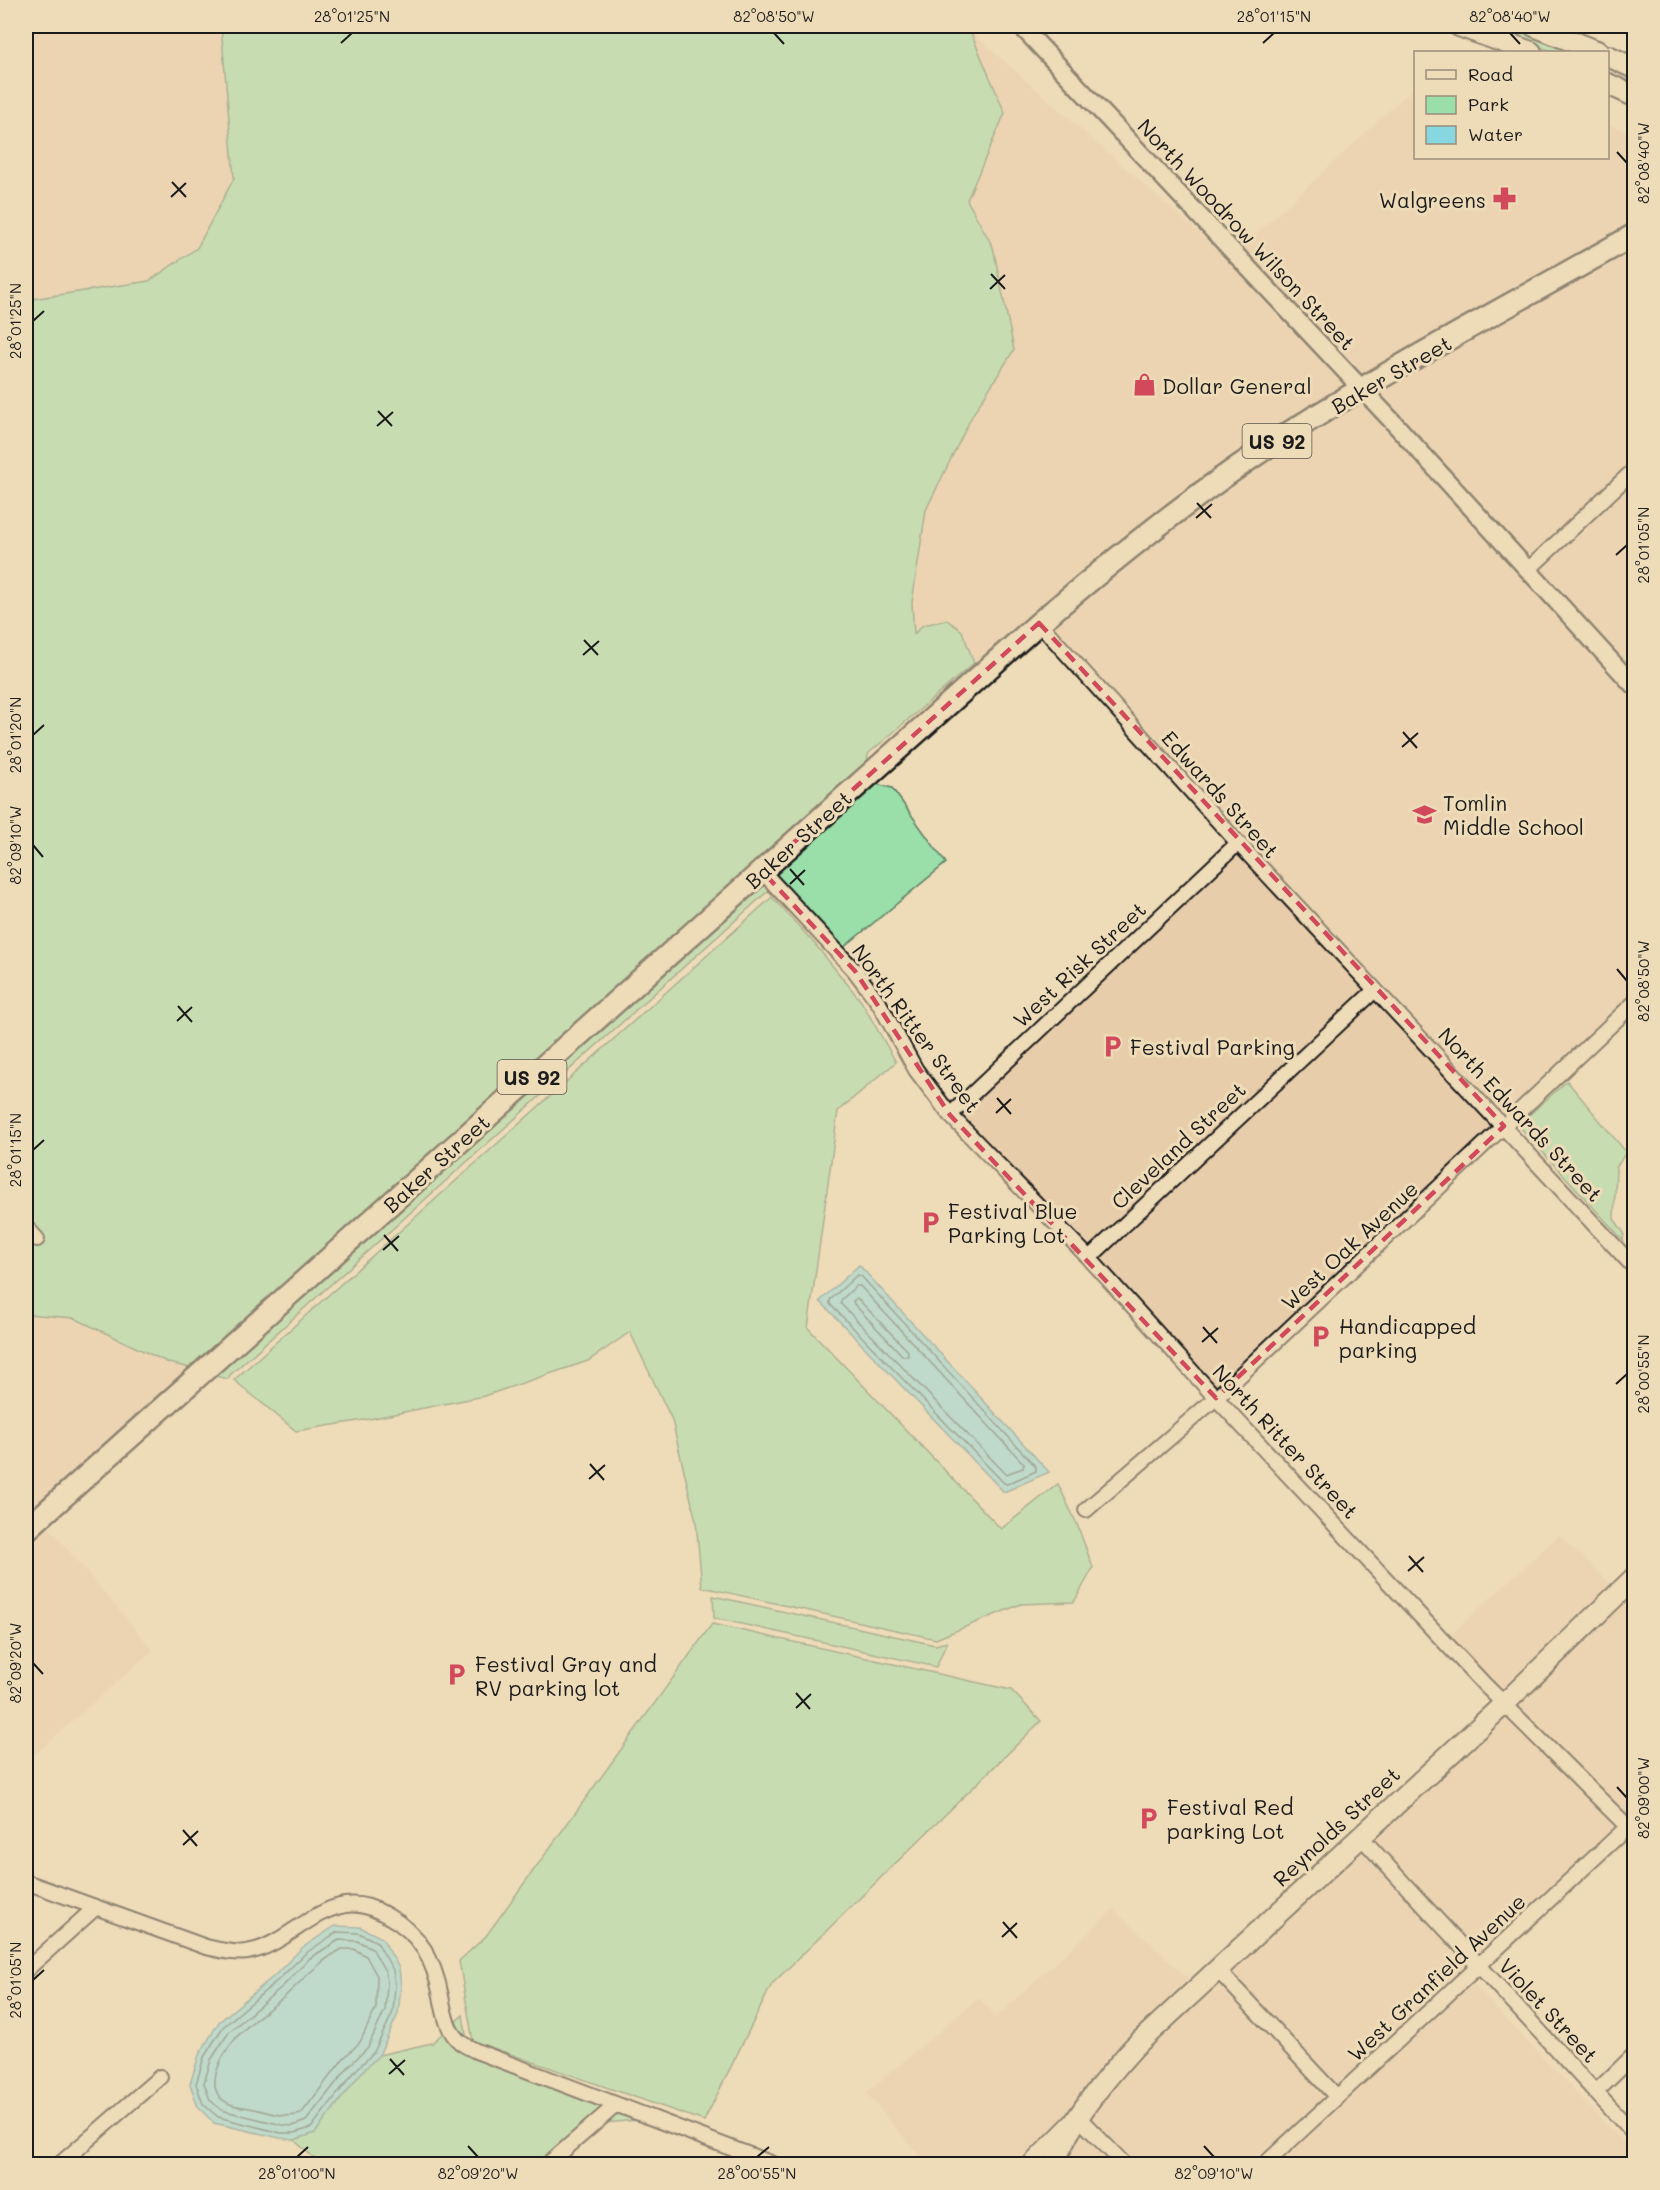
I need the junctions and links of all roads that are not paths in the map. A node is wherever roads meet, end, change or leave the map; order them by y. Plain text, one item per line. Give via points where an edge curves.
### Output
1 (1021, 26) edge
2 (1459, 26) edge
3 (1534, 26) edge
4 (1528, 51) edge
5 (1596, 51) edge
6 (1609, 56) edge
7 (1635, 68) edge
8 (1609, 85) edge
9 (1635, 87) edge
10 (1635, 96) edge
11 (1635, 235) edge
12 (1362, 389) junction
13 (1635, 470) edge
14 (1529, 569) junction
15 (1039, 623) junction
16 (1635, 686) edge
17 (1238, 843) junction
18 (762, 871) junction
19 (1375, 990) junction
20 (1635, 1003) edge
21 (950, 1115) junction
22 (1504, 1126) junction
23 (26, 1227) edge
24 (37, 1239) dead end
25 (1089, 1257) junction
26 (1635, 1267) edge
27 (1216, 1398) junction
28 (1086, 1510) dead end
29 (26, 1530) edge
30 (1635, 1578) edge
31 (1503, 1705) junction
32 (1632, 1827) edge
33 (1360, 1836) junction
34 (26, 1882) edge
35 (95, 1908) junction
36 (1480, 1966) junction
37 (1217, 1969) junction
38 (26, 1970) edge
39 (1635, 2055) edge
40 (160, 2077) dead end
41 (1596, 2092) junction
42 (1337, 2097) junction
43 (616, 2105) junction
44 (1077, 2116) junction
45 (1635, 2134) edge
46 (60, 2164) edge
47 (548, 2164) edge
48 (773, 2164) edge
49 (1029, 2164) edge
50 (1054, 2164) edge
51 (1124, 2164) edge
52 (1265, 2164) edge

1 - 12 street, North Woodrow Wilson Street
2 - 4 main road
3 - 5 main road
6 - 7 main road
8 - 9 main road
8 - 10 main road
11 - 12 main road, Baker Street / US 92
12 - 14 street, North Woodrow Wilson Street
12 - 15 main road, Baker Street / US 92 via 1195,498
13 - 14 street
14 - 16 street, North Woodrow Wilson Street
15 - 17 street, Edwards Street
15 - 18 main road, Baker Street / US 92
17 - 19 street, Edwards Street
17 - 21 street, West Risk Street
18 - 21 street, North Ritter Street via 855,971 879,1003 916,1070
18 - 29 main road, Baker Street / US 92
19 - 22 street, North Edwards Street
19 - 25 street, Cleveland Street
20 - 22 street, West Oak Avenue
21 - 25 street, North Ritter Street
22 - 26 street, North Edwards Street
22 - 27 street, West Oak Avenue
23 - 24 street
25 - 27 street, North Ritter Street
27 - 28 street, West Oak Avenue
27 - 31 street, North Ritter Street
30 - 31 main road, Reynolds Street
31 - 32 street, North Ritter Street
31 - 33 main road, Reynolds Street
32 - 36 street, West Granfield Avenue
33 - 36 street, Violet Street
33 - 37 main road, Reynolds Street
34 - 35 street
35 - 38 street
35 - 43 street via 206,1947 247,1952 338,1906 357,1904 373,1908 398,1921 427,1950 448,2025 459,2041 476,2052
36 - 41 street, Violet Street
36 - 42 street, West Granfield Avenue
37 - 42 street
37 - 44 main road, Reynolds Street via 1134,2047
39 - 41 street
40 - 46 street
41 - 45 street, Violet Street
42 - 52 street, West Granfield Avenue
43 - 47 street
43 - 48 street
44 - 49 street, Reynolds Street
44 - 50 main road, Reynolds Street
44 - 51 street

